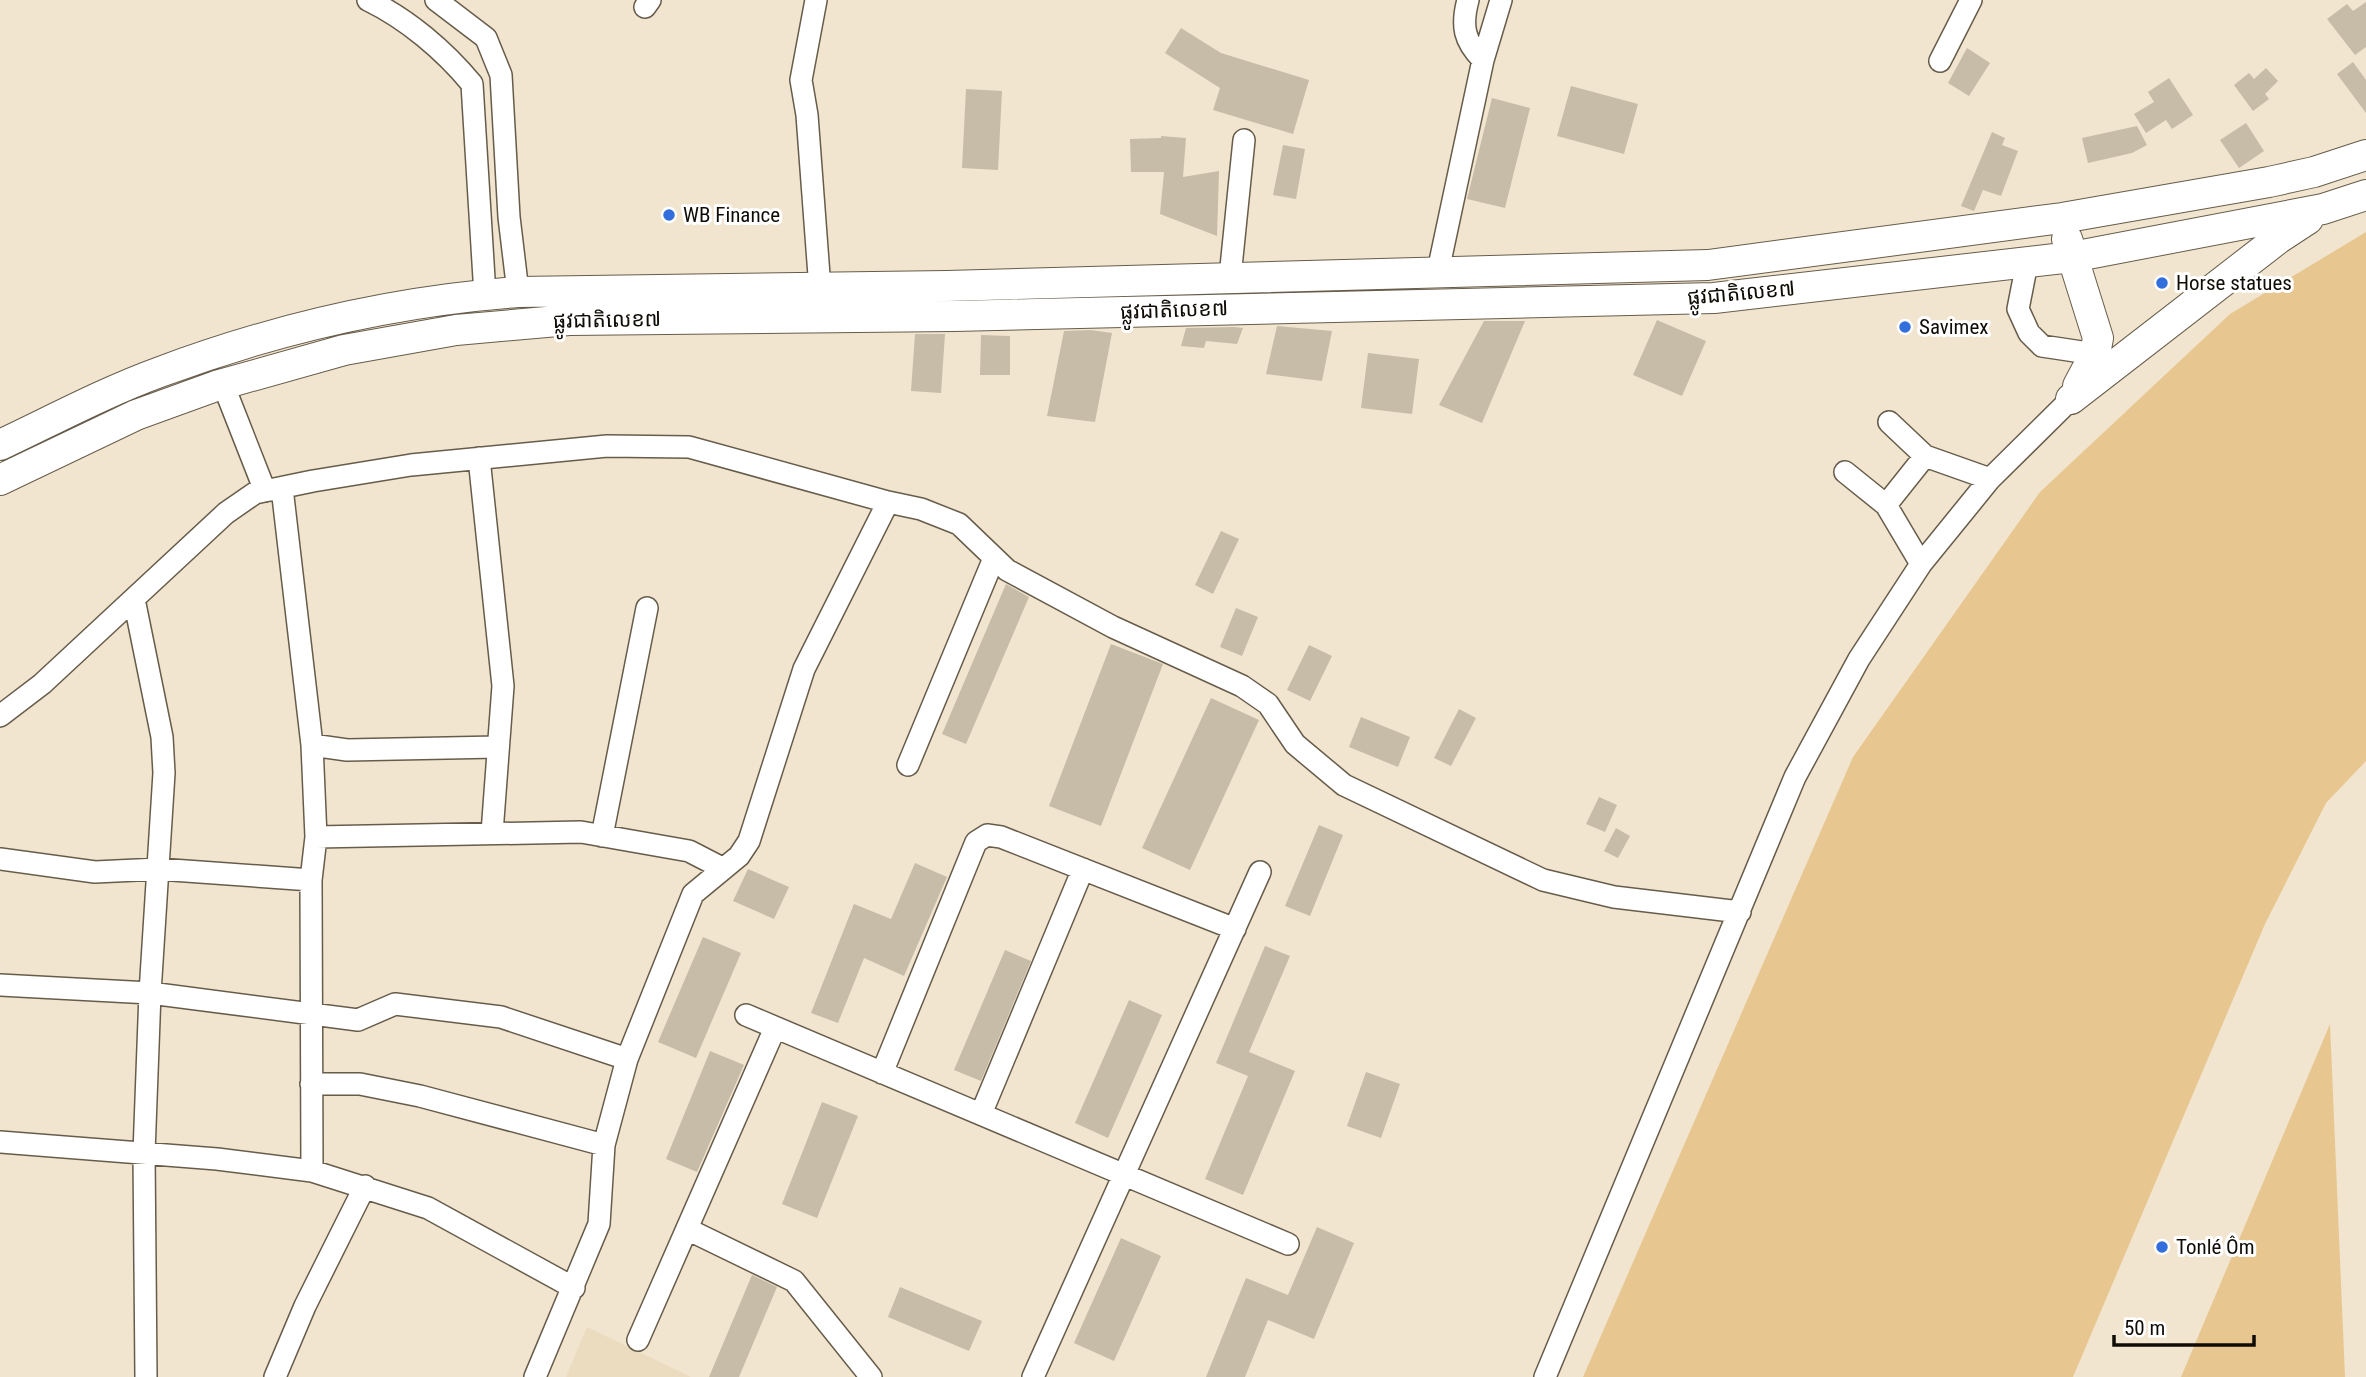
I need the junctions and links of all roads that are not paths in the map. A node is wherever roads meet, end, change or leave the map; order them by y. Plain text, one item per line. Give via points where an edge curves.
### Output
1 (368, 0) edge
2 (436, 0) edge
3 (816, 0) edge
4 (1468, 0) edge
5 (1502, 0) edge
6 (1971, 0) edge
7 (1483, 61) junction
8 (1940, 61) dead end
9 (1244, 140) dead end
10 (2366, 155) edge
11 (2366, 195) edge
12 (2323, 209) junction
13 (2062, 218) junction
14 (2072, 257) junction
15 (2027, 263) junction
16 (1708, 265) junction
17 (1438, 271) junction
18 (1381, 272) junction
19 (1230, 277) junction
20 (947, 286) junction
21 (820, 289) junction
22 (518, 292) junction
23 (485, 295) junction
24 (1714, 298) junction
25 (1381, 304) junction
26 (954, 316) junction
27 (2095, 354) junction
28 (161, 371) junction
29 (223, 384) junction
30 (2071, 399) junction
31 (173, 400) junction
32 (1889, 422) dead end
33 (0, 445) edge
34 (1925, 456) junction
35 (479, 458) junction
36 (1845, 472) dead end
37 (1990, 479) junction
38 (0, 480) edge
39 (274, 490) junction
40 (888, 502) junction
41 (1886, 505) junction
42 (994, 558) junction
43 (1922, 564) junction
44 (134, 599) junction
45 (647, 608) dead end
46 (0, 716) edge
47 (313, 745) junction
48 (497, 747) junction
49 (908, 765) dead end
50 (492, 833) junction
51 (602, 836) junction
52 (316, 837) junction
53 (0, 859) edge
54 (722, 868) junction
55 (158, 869) junction
56 (1083, 869) junction
57 (1261, 872) dead end
58 (311, 880) junction
59 (1741, 912) junction
60 (1235, 929) junction
61 (0, 985) edge
62 (150, 993) junction
63 (309, 1013) junction
64 (746, 1015) dead end
65 (775, 1028) junction
66 (627, 1059) junction
67 (882, 1073) junction
68 (311, 1084) junction
69 (981, 1114) junction
70 (0, 1142) edge
71 (604, 1145) junction
72 (144, 1153) junction
73 (312, 1171) junction
74 (1125, 1175) junction
75 (365, 1186) junction
76 (687, 1229) junction
77 (1288, 1244) dead end
78 (574, 1288) junction
79 (638, 1340) dead end
80 (1036, 1376) edge
81 (146, 1377) edge
82 (275, 1377) edge
83 (535, 1377) edge
84 (871, 1377) edge
85 (1545, 1377) edge

1 - 23 street via 390,11 454,63 472,84
2 - 22 street via 486,38 501,75
3 - 21 street via 801,80
4 - 7 street via 1463,33
5 - 7 street
6 - 8 street
7 - 17 street
9 - 19 street
10 - 13 highway, ផ្លូវជាតិលេខ៧ via 2269,182
11 - 12 highway, ផ្លូវជាតិលេខ៧
12 - 14 highway, ផ្លូវជាតិលេខ៧
12 - 30 highway
13 - 14 highway
13 - 16 highway, ផ្លូវជាតិលេខ៧
14 - 15 highway, ផ្លូវជាតិលេខ៧
14 - 27 highway via 2098,338
15 - 24 highway, ផ្លូវជាតិលេខ៧
15 - 27 street via 2018,309 2029,333 2042,346
16 - 17 highway, ផ្លូវជាតិលេខ៧
16 - 24 highway
17 - 18 highway, ផ្លូវជាតិលេខ៧
18 - 19 highway, ផ្លូវជាតិលេខ៧
18 - 25 highway
19 - 20 highway, ផ្លូវជាតិលេខ៧
20 - 21 highway, ផ្លូវជាតិលេខ៧
20 - 26 highway
21 - 22 highway, ផ្លូវជាតិលេខ៧
22 - 23 highway, ផ្លូវជាតិលេខ៧
23 - 28 highway, ផ្លូវជាតិលេខ៧ via 335,318
24 - 25 highway, ផ្លូវជាតិលេខ៧
25 - 26 highway, ផ្លូវជាតិលេខ៧
26 - 29 highway, ផ្លូវជាតិលេខ៧ via 519,323 344,350
27 - 30 highway
28 - 31 highway
28 - 33 highway, ផ្លូវជាតិលេខ៧
29 - 31 highway, ផ្លូវជាតិលេខ៧
29 - 39 street
30 - 37 street
31 - 38 highway, ផ្លូវជាតិលេខ៧
32 - 34 street
34 - 37 street
34 - 41 street
35 - 39 street via 411,465
35 - 40 street via 607,446 689,447
35 - 48 street via 503,686
36 - 41 street
37 - 43 street
39 - 44 street via 254,492 226,513
39 - 47 street
40 - 42 street via 958,524
40 - 54 street via 804,669 748,841 739,856
41 - 43 street
42 - 49 street
42 - 59 street via 1007,570 1113,627 1242,686 1268,704 1295,744 1344,785 1543,880 1614,897
43 - 59 street via 1859,659 1795,777
44 - 46 street via 42,684
44 - 55 street via 162,737
45 - 51 street
47 - 48 street via 347,750
47 - 52 street
48 - 50 street
50 - 51 street
50 - 52 street
51 - 54 street via 689,851
52 - 58 street
53 - 55 street via 95,872
54 - 66 street via 693,894
55 - 58 street
55 - 62 street
56 - 60 street
56 - 67 street via 1002,837 987,835 976,842
56 - 69 street
57 - 60 street
58 - 63 street
59 - 85 street
60 - 74 street
61 - 62 street
62 - 63 street
62 - 72 street
63 - 66 street via 358,1020 395,1004 501,1017
63 - 68 street
64 - 65 street
65 - 67 street
65 - 76 street
66 - 71 street
67 - 69 street
68 - 71 street via 360,1084 419,1096
68 - 73 street
69 - 74 street
70 - 72 street
71 - 78 street via 599,1224
72 - 73 street
72 - 81 street
73 - 75 street
74 - 77 street
74 - 80 street
75 - 78 street via 428,1208
75 - 82 street via 304,1306
76 - 79 street
76 - 84 street via 794,1281
78 - 83 street

